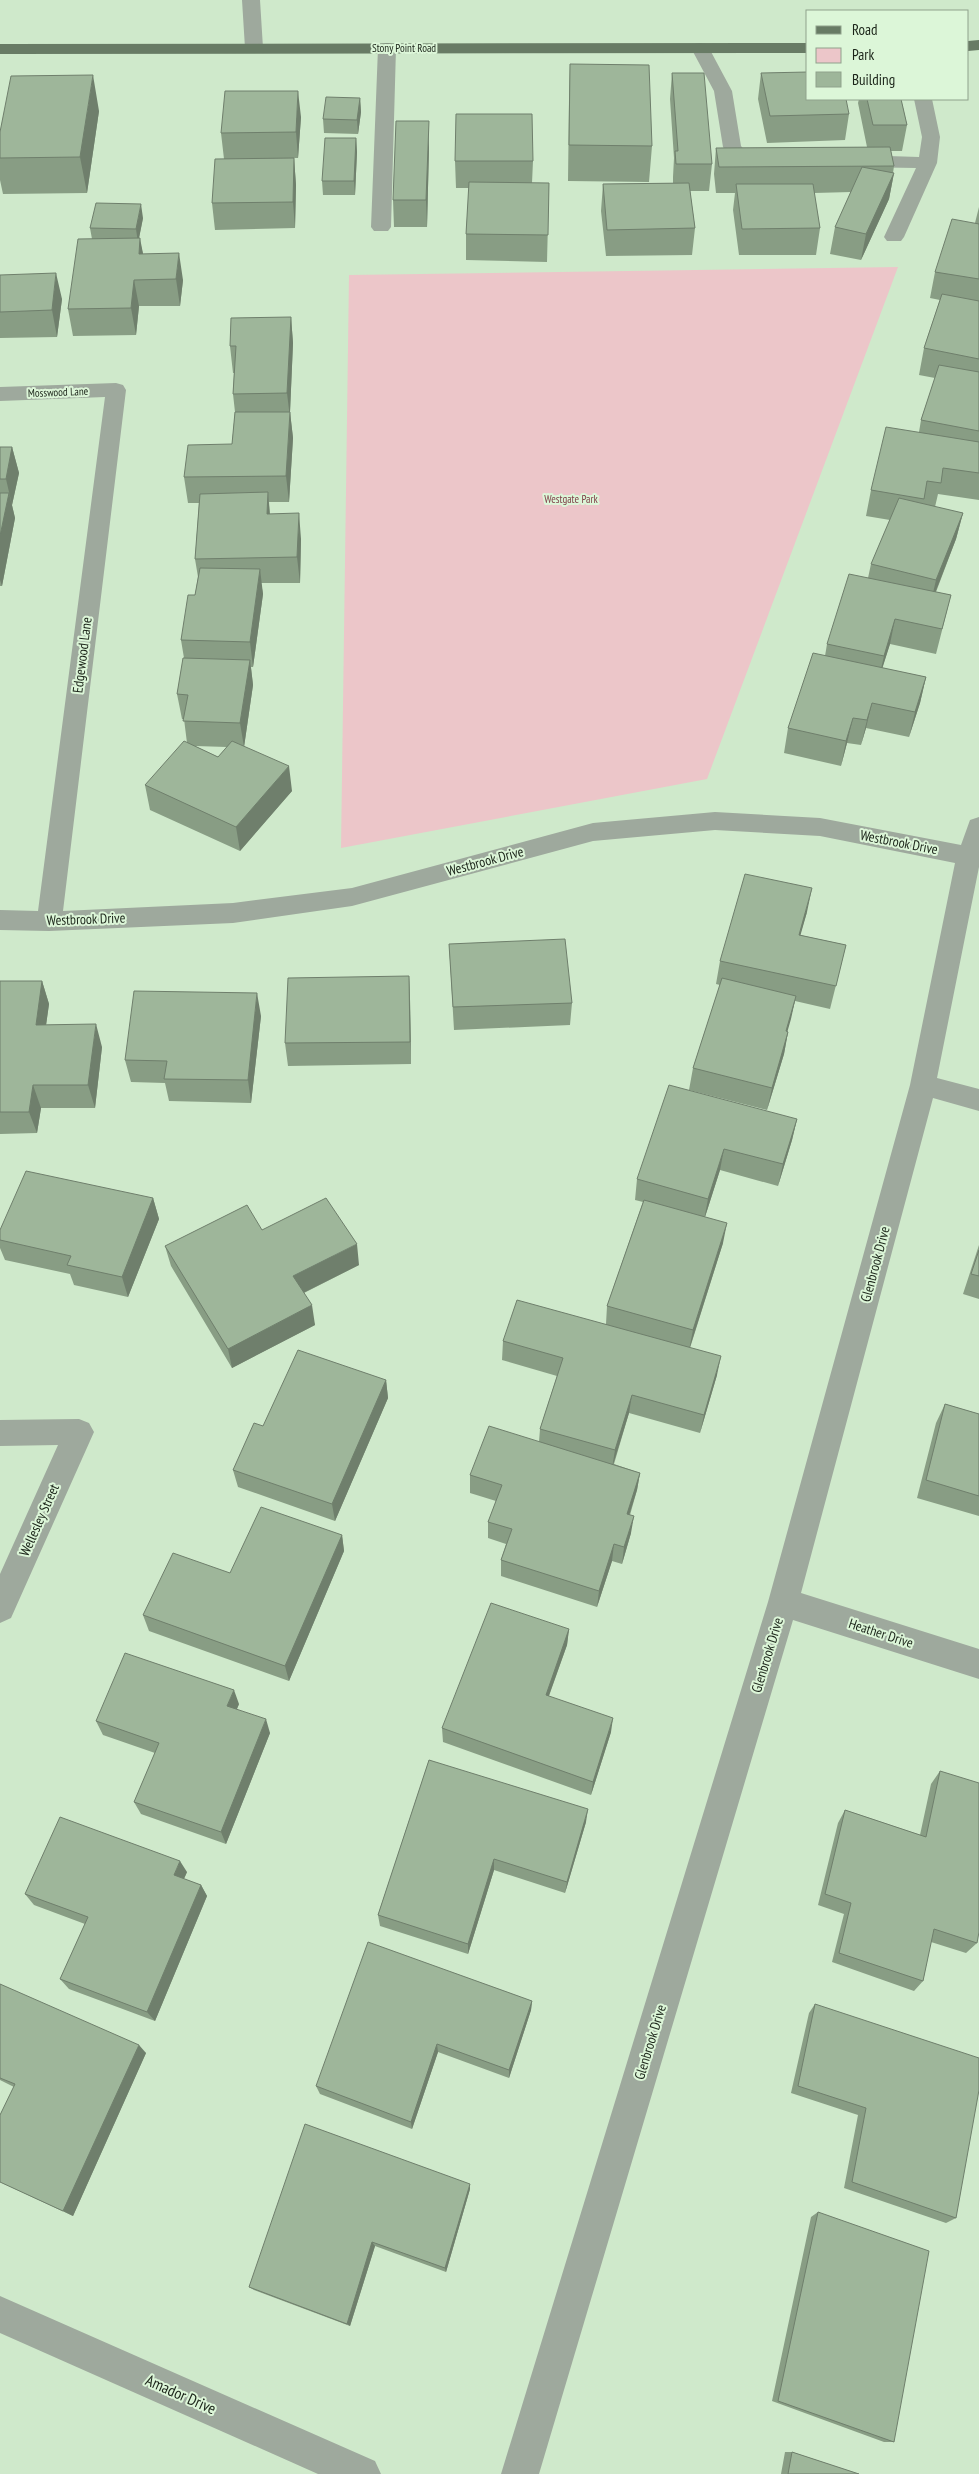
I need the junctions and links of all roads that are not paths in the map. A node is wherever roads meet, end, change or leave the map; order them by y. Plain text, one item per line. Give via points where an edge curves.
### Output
1 (251, 0) edge
2 (0, 48) edge
3 (254, 48) junction
4 (387, 48) junction
5 (700, 48) junction
6 (806, 48) edge
7 (923, 100) edge
8 (780, 159) edge
9 (839, 161) edge
10 (928, 163) junction
11 (381, 227) dead end
12 (894, 237) dead end
13 (116, 390) joint
14 (0, 394) edge
15 (979, 826) edge
16 (969, 856) junction
17 (0, 920) edge
18 (49, 921) junction
19 (923, 1085) junction
20 (979, 1100) edge
21 (0, 1433) edge
22 (783, 1602) junction
23 (0, 1608) edge
24 (979, 1664) edge
25 (0, 2314) edge
26 (362, 2474) edge
27 (520, 2474) edge

1 - 3 street
2 - 3 main road, Stony Point Road
3 - 4 main road, Stony Point Road
4 - 5 main road, Stony Point Road
4 - 11 street
5 - 6 main road, Stony Point Road
5 - 8 street via 723,92 732,147 740,157
7 - 10 street via 931,137
9 - 10 street
10 - 12 street
13 - 14 street, Mosswood Lane
13 - 18 street, Edgewood Lane
15 - 16 street, Glenbrook Drive
16 - 18 street, Westbrook Drive via 820,827 715,821 593,832 352,897 233,914
16 - 19 street, Glenbrook Drive
17 - 18 street, Westbrook Drive
19 - 20 street
19 - 22 street, Glenbrook Drive
21 - 23 street, Wellesley Street via 79,1432
22 - 24 street, Heather Drive
22 - 27 street, Glenbrook Drive
25 - 26 street, Amador Drive

